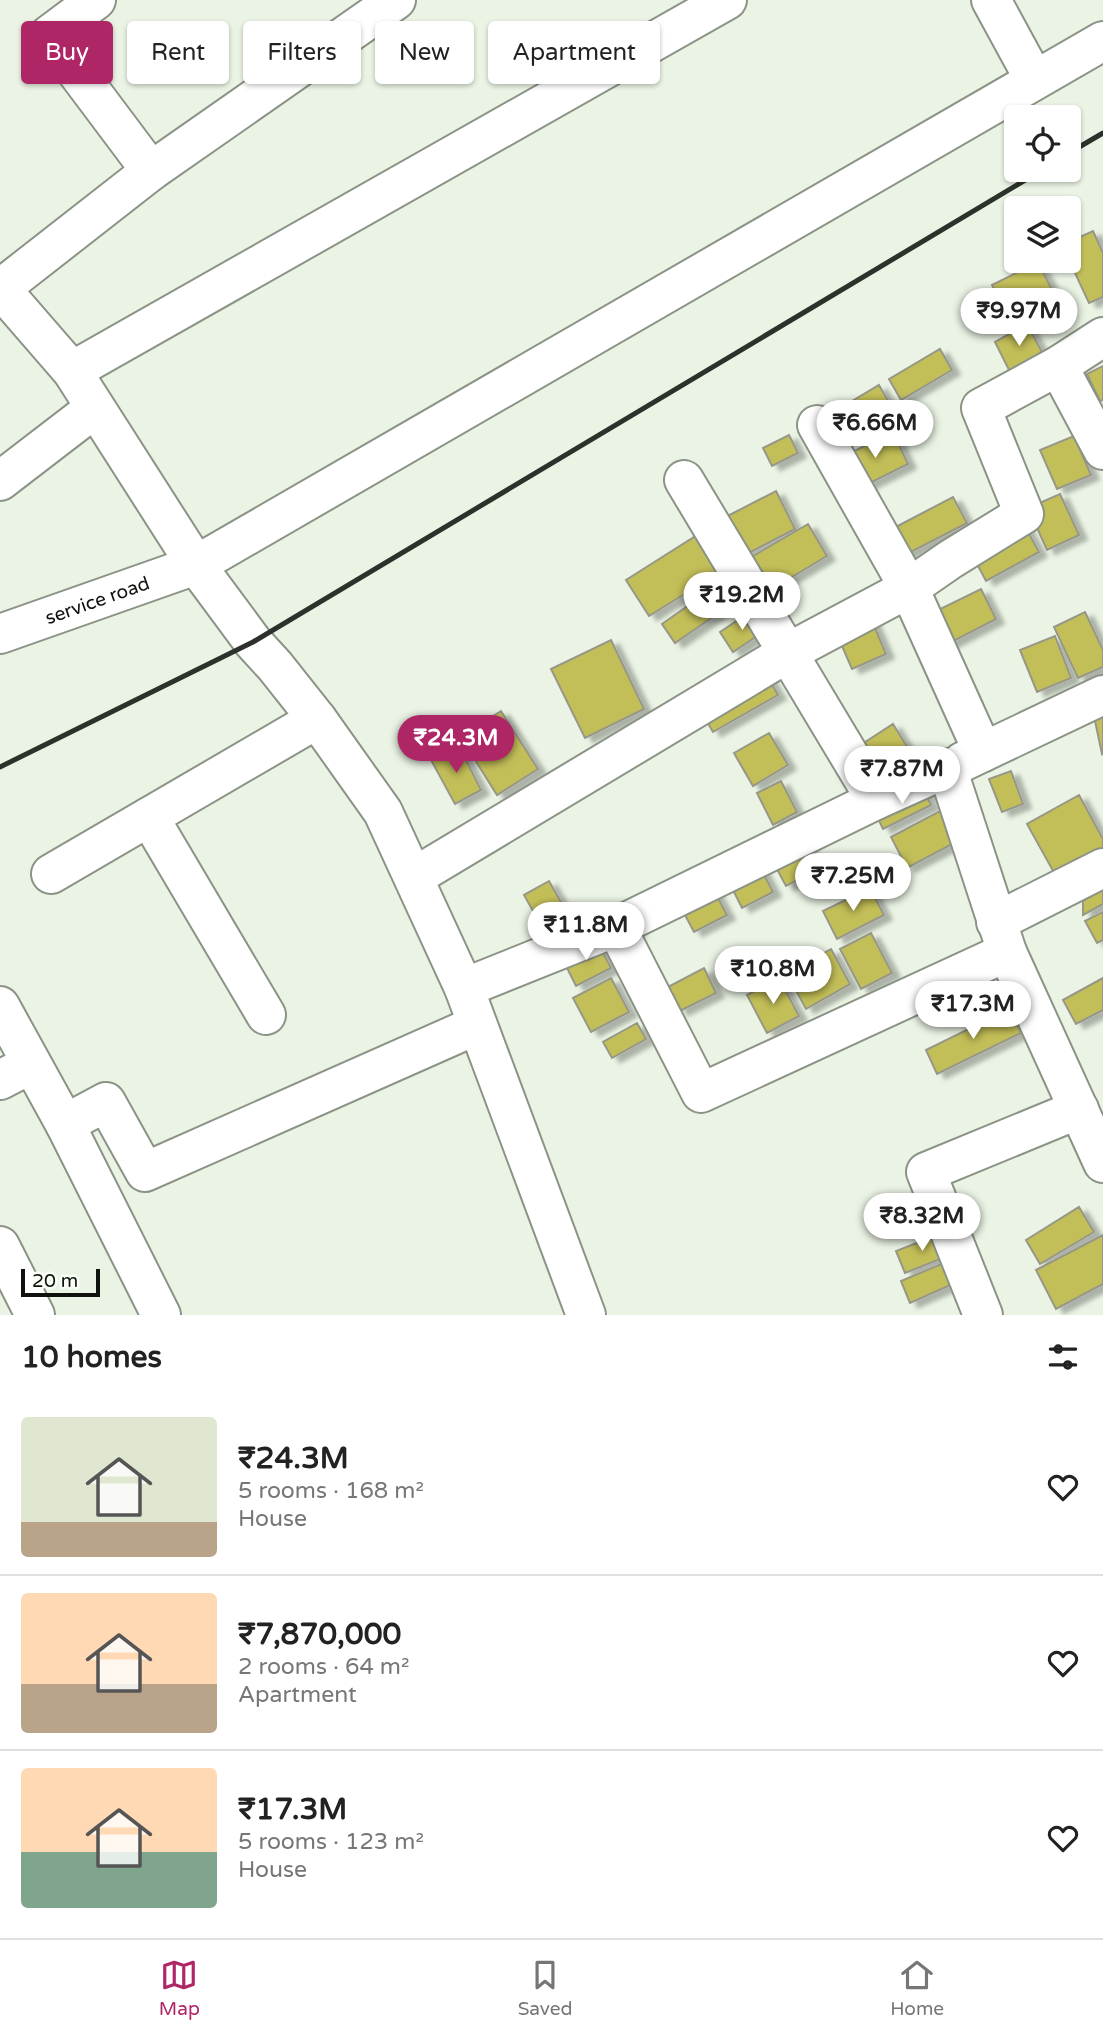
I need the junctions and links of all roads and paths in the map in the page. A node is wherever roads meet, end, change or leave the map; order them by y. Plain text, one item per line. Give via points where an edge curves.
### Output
1 (96, 0) edge
2 (397, 0) edge
3 (727, 0) edge
4 (991, 0) edge
5 (1103, 41) edge
6 (1034, 79) junction
7 (151, 171) junction
8 (0, 289) edge
9 (1103, 337) edge
10 (1058, 366) junction
11 (72, 371) junction
12 (96, 408) junction
13 (817, 425) dead end
14 (1103, 450) edge
15 (684, 480) dead end
16 (0, 481) edge
17 (196, 565) junction
18 (909, 588) junction
19 (0, 634) edge
20 (789, 652) junction
21 (1103, 695) edge
22 (317, 719) junction
23 (983, 752) junction
24 (947, 768) junction
25 (876, 800) junction
26 (149, 817) junction
27 (1103, 868) edge
28 (51, 874) dead end
29 (414, 877) junction
30 (616, 927) junction
31 (1001, 937) junction
32 (464, 988) junction
33 (0, 1006) edge
34 (266, 1015) dead end
35 (477, 1025) junction
36 (16, 1072) edge
37 (1079, 1109) junction
38 (65, 1124) junction
39 (1103, 1163) edge
40 (0, 1246) edge
41 (35, 1315) edge
42 (160, 1315) edge
43 (586, 1315) edge
44 (984, 1315) edge

1 - 7 street via 49,35
2 - 7 street
3 - 11 street
4 - 6 street
5 - 6 street, service road
6 - 17 street, service road
7 - 8 street
8 - 11 street
9 - 10 street
10 - 14 street
10 - 18 street via 981,408 1024,514
11 - 12 street
12 - 16 street
12 - 17 street
13 - 18 street
15 - 20 street
17 - 19 street, service road
17 - 22 street
18 - 20 street
18 - 23 street
20 - 25 street
20 - 29 street
21 - 23 street
22 - 26 street
22 - 29 street via 383,812
23 - 24 street
24 - 25 street
24 - 31 street
25 - 30 street
26 - 28 street
26 - 34 street
27 - 31 street
29 - 32 street
30 - 31 street via 702,1093
30 - 32 street
31 - 37 street
32 - 35 street
33 - 36 street
35 - 38 street via 145,1172 106,1102
35 - 43 street
36 - 38 street
37 - 39 street
37 - 44 street via 926,1172
38 - 42 street
40 - 41 street

